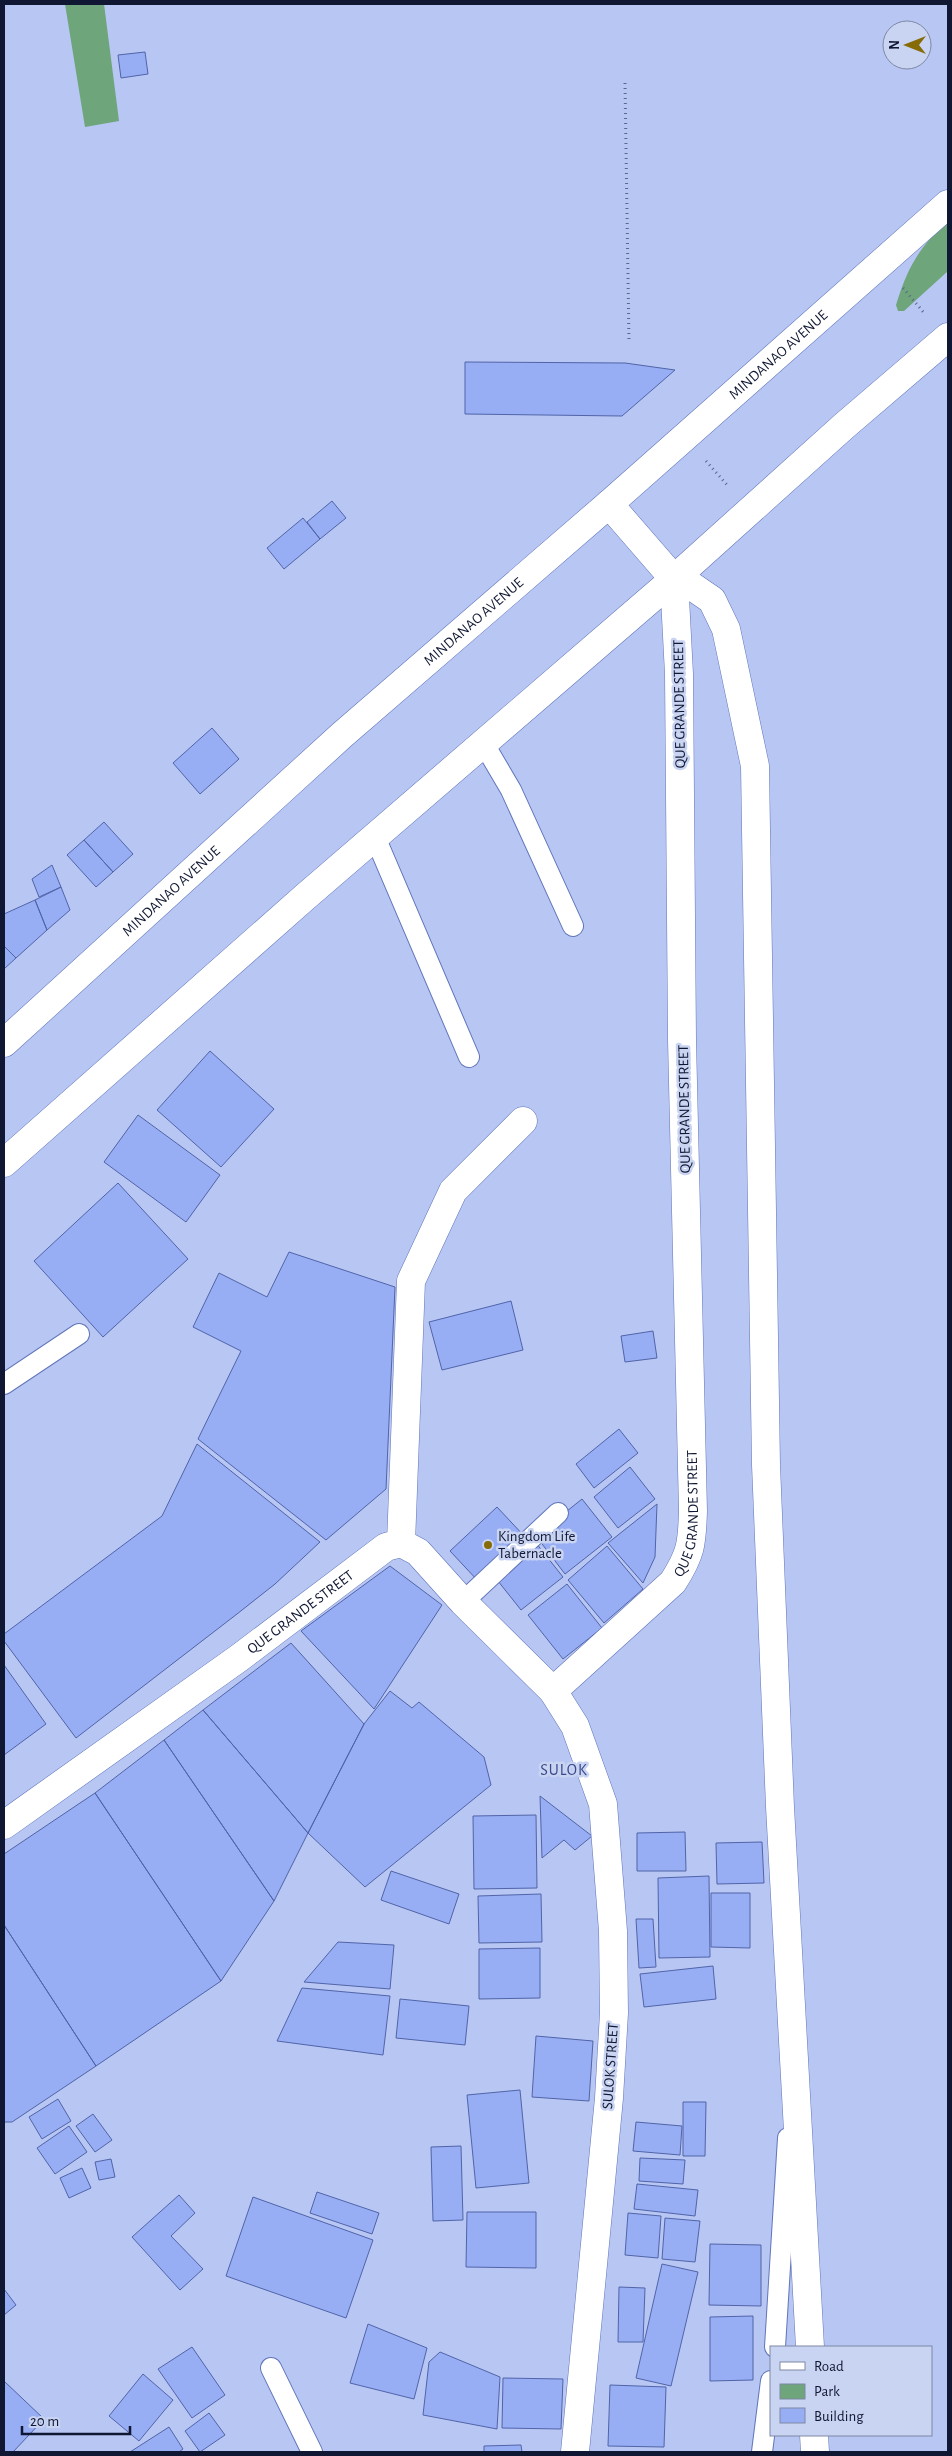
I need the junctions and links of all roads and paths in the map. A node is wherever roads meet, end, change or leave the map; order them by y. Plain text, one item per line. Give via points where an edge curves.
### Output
1 (625, 83) dead end
2 (948, 204) edge
3 (882, 262) junction
4 (947, 338) edge
5 (629, 342) dead end
6 (685, 436) junction
7 (609, 504) junction
8 (750, 511) junction
9 (674, 579) junction
10 (484, 744) junction
11 (375, 837) junction
12 (573, 926) dead end
13 (4, 1043) edge
14 (469, 1057) dead end
15 (523, 1121) dead end
16 (4, 1163) edge
17 (79, 1334) dead end
18 (4, 1384) edge
19 (558, 1513) dead end
20 (401, 1543) junction
21 (463, 1602) junction
22 (553, 1691) junction
23 (4, 1825) edge
24 (796, 2100) junction
25 (775, 2346) edge
26 (810, 2346) edge
27 (271, 2368) dead end
28 (770, 2389) edge
29 (814, 2436) edge
30 (312, 2452) edge
31 (575, 2452) edge
32 (762, 2452) edge
33 (815, 2452) edge

1 - 5 path
2 - 3 main road, MINDANAO AVENUE
3 - 4 path
3 - 6 main road, MINDANAO AVENUE
4 - 8 main road
6 - 7 main road, MINDANAO AVENUE
6 - 8 path
7 - 9 main road
7 - 13 main road, MINDANAO AVENUE via 342,735
8 - 9 main road
9 - 10 main road
9 - 22 main road, QUE GRANDE STREET via 679,674 692,1543 686,1562 673,1582
9 - 24 main road via 712,600 726,629 755,766 766,1465
10 - 11 main road
10 - 12 lane via 511,790
11 - 14 lane
11 - 16 main road
15 - 20 main road via 453,1191 411,1282
17 - 18 lane
19 - 21 lane
20 - 21 main road via 418,1552
20 - 23 main road, QUE GRANDE STREET via 386,1547 239,1658
21 - 22 main road
22 - 31 main road, SULOK STREET via 575,1726 603,1804 614,1930 609,2098
24 - 25 lane via 789,2124
24 - 26 main road
27 - 30 lane
28 - 32 lane
29 - 33 main road

